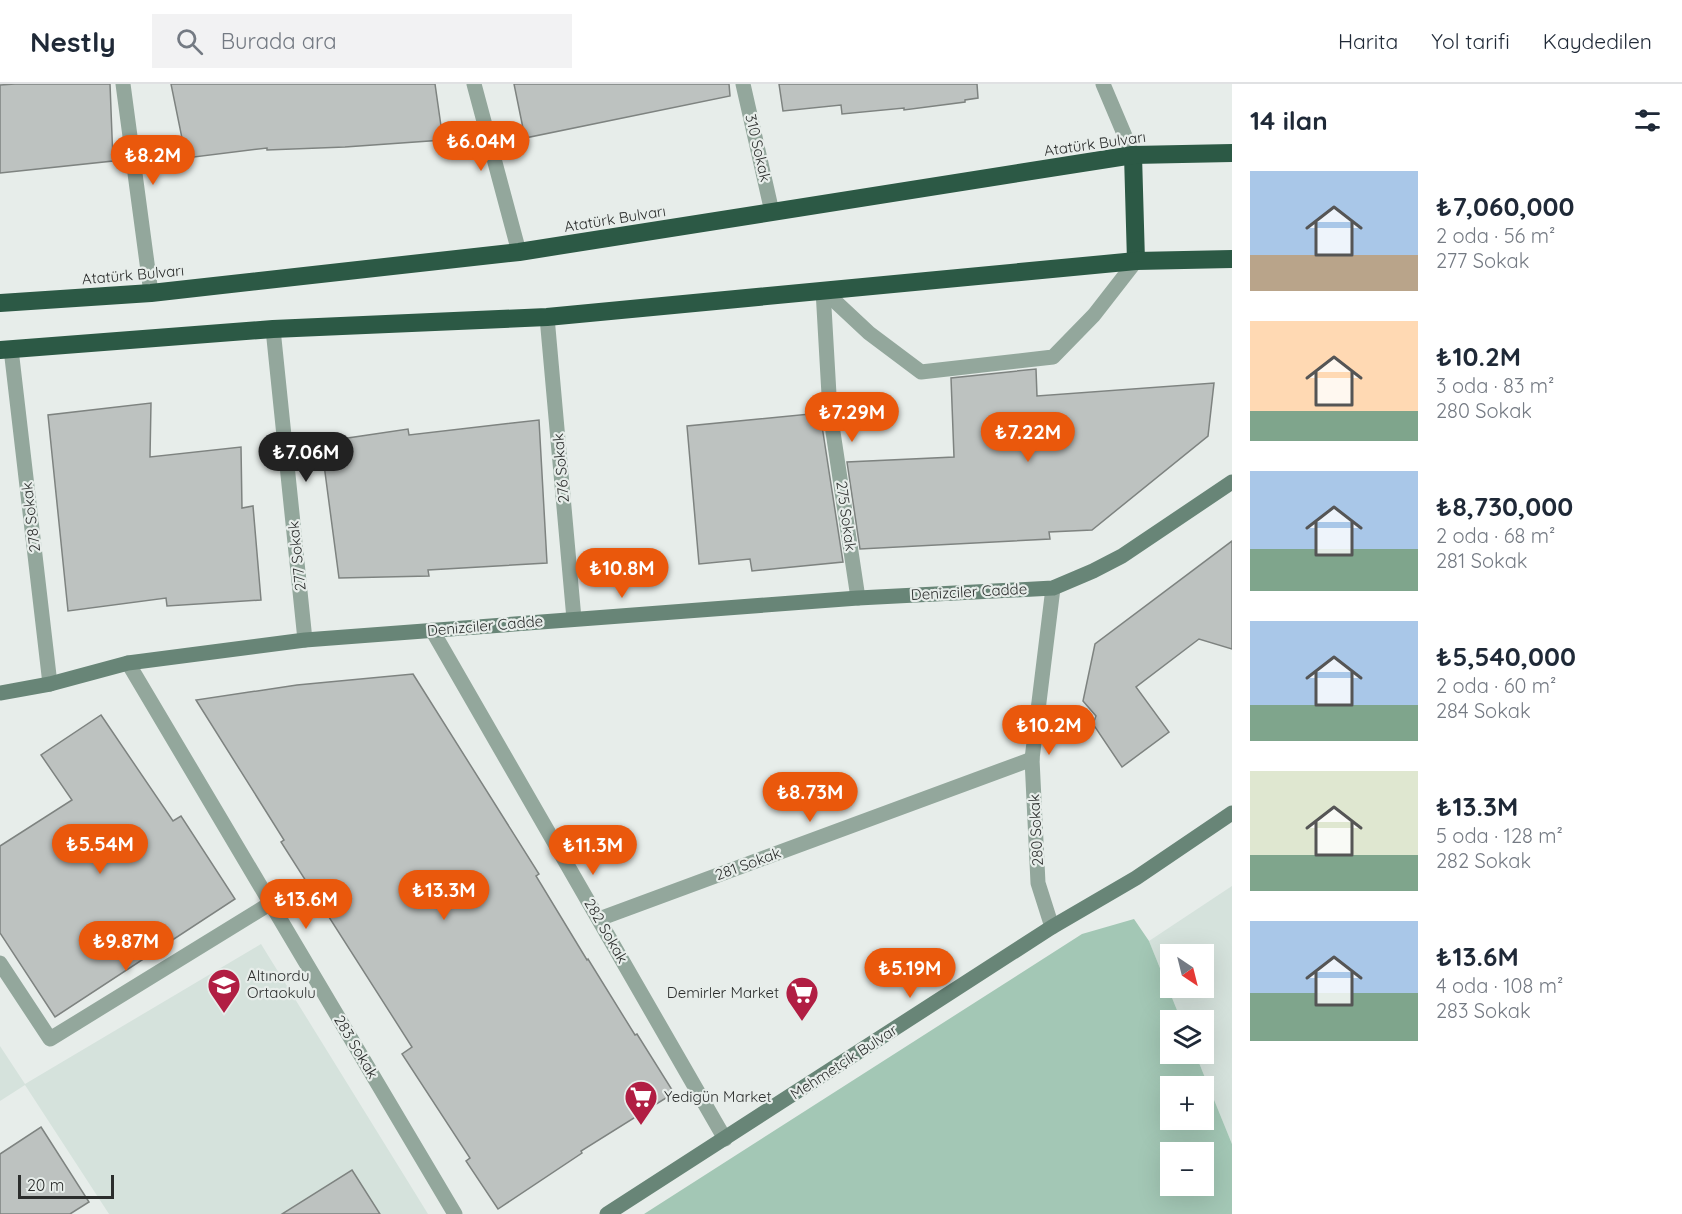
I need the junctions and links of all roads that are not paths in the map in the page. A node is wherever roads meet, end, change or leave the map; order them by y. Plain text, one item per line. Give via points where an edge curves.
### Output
1 (123, 84) edge
2 (474, 84) edge
3 (743, 84) edge
4 (1102, 84) edge
5 (1232, 153) edge
6 (1134, 154) junction
7 (772, 212) junction
8 (519, 252) junction
9 (1232, 259) edge
10 (1136, 261) junction
11 (824, 290) junction
12 (151, 293) junction
13 (0, 303) edge
14 (547, 317) junction
15 (273, 329) junction
16 (5, 350) edge
17 (1232, 482) edge
18 (1053, 588) junction
19 (858, 598) junction
20 (574, 619) junction
21 (432, 630) junction
22 (305, 639) junction
23 (128, 663) junction
24 (50, 684) junction
25 (0, 693) edge
26 (1032, 759) junction
27 (1232, 813) edge
28 (271, 903) junction
29 (599, 919) junction
30 (1052, 927) junction
31 (0, 963) edge
32 (725, 1139) junction
33 (455, 1214) edge
34 (607, 1214) edge

1 - 12 street
2 - 8 street
3 - 7 street, 310 Sokak
4 - 6 street
5 - 6 highway, Atatürk Bulvarı
6 - 7 highway, Atatürk Bulvarı
6 - 10 highway
7 - 8 highway, Atatürk Bulvarı
8 - 12 highway, Atatürk Bulvarı
9 - 10 highway
10 - 11 highway
10 - 11 street via 1094,315 1053,357 921,372 869,333
11 - 14 highway
11 - 19 street, 275 Sokak via 830,412
12 - 13 highway, Atatürk Bulvarı
14 - 15 highway
14 - 20 street, 276 Sokak
15 - 16 highway
15 - 22 street, 277 Sokak
16 - 24 street, 278 Sokak
17 - 18 street, Denizciler Cadde via 1122,556
18 - 19 street, Denizciler Cadde
18 - 26 street, 280 Sokak
19 - 20 street, Denizciler Cadde
20 - 21 street, Denizciler Cadde
21 - 22 street, Denizciler Cadde
21 - 29 street, 282 Sokak
22 - 23 street, Denizciler Cadde
23 - 24 street, Denizciler Cadde
23 - 28 street, 283 Sokak
24 - 25 street, Denizciler Cadde
26 - 29 street, 281 Sokak
26 - 30 street, 280 Sokak via 1038,883
27 - 30 street, Mehmetçik Bulvar via 1136,878
28 - 31 street via 50,1039
28 - 33 street, 283 Sokak
29 - 32 street, 282 Sokak
30 - 32 street, Mehmetçik Bulvar
32 - 34 street, Mehmetçik Bulvar

